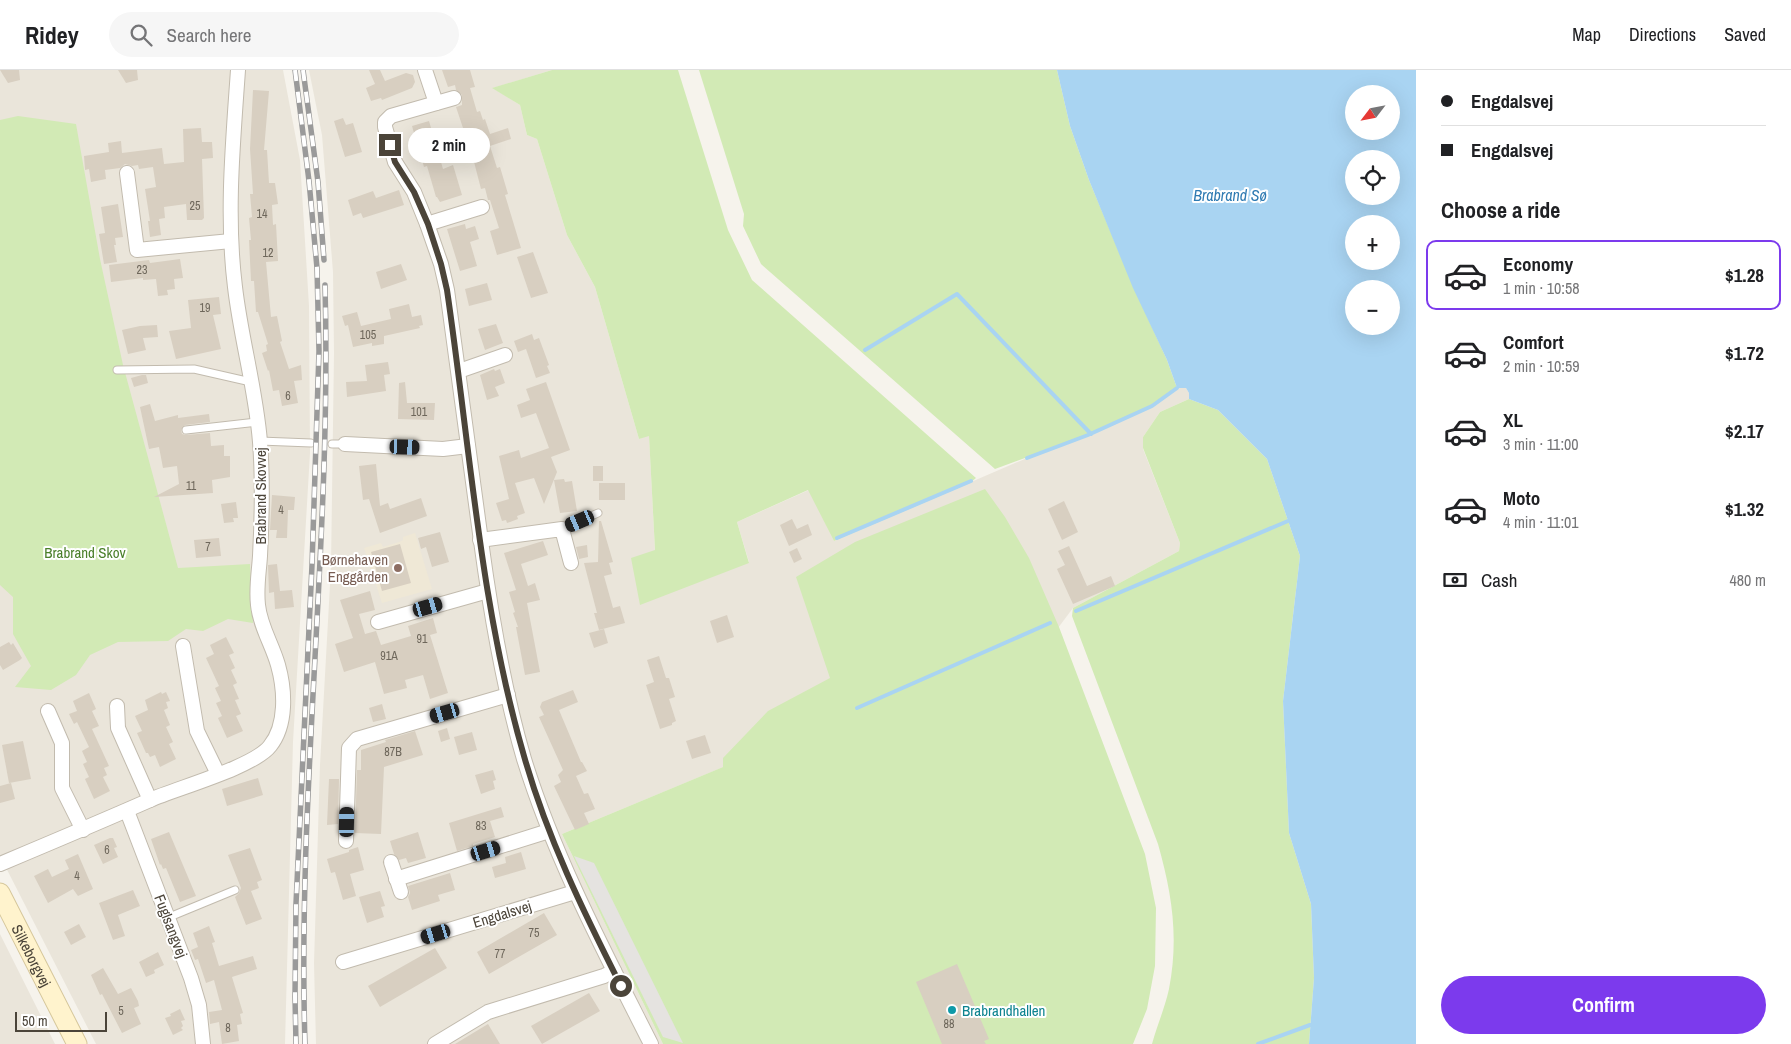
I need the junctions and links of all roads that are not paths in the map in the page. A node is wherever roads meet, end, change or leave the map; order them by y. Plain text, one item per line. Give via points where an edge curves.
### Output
1 (238, 70) edge
2 (425, 70) edge
3 (454, 98) dead end
4 (436, 103) junction
5 (127, 173) dead end
6 (482, 207) dead end
7 (428, 224) junction
8 (231, 241) junction
9 (505, 356) dead end
10 (117, 370) dead end
11 (459, 371) junction
12 (251, 382) junction
13 (257, 422) junction
14 (186, 430) dead end
15 (260, 441) junction
16 (311, 443) dead end
17 (338, 444) dead end
18 (468, 446) junction
19 (598, 513) dead end
20 (562, 529) junction
21 (480, 540) junction
22 (571, 563) dead end
23 (488, 591) junction
24 (378, 622) dead end
25 (183, 646) dead end
26 (508, 695) junction
27 (117, 706) dead end
28 (48, 712) dead end
29 (218, 774) junction
30 (150, 800) junction
31 (127, 811) junction
32 (83, 830) junction
33 (549, 831) junction
34 (346, 841) dead end
35 (391, 862) dead end
36 (0, 864) edge
37 (236, 890) dead end
38 (0, 892) edge
39 (574, 892) junction
40 (167, 918) junction
41 (343, 962) dead end
42 (614, 971) junction
43 (77, 1044) edge
44 (203, 1044) edge
45 (435, 1044) edge
46 (650, 1044) edge

1 - 8 street, Brabrand Skovvej
2 - 4 street
3 - 4 street
4 - 7 street via 391,116 385,122 395,162 414,192
5 - 8 street via 137,250
6 - 7 street
7 - 11 street via 447,290
8 - 12 street, Brabrand Skovvej
9 - 11 street
10 - 12 lane via 194,369
11 - 18 street
12 - 13 street, Brabrand Skovvej
13 - 14 lane
13 - 15 street, Brabrand Skovvej
15 - 16 lane
15 - 29 street, Brabrand Skovvej via 262,501 256,589 259,617 278,665 283,712 270,747 254,760
17 - 18 street
18 - 21 street
19 - 20 lane
20 - 21 street
20 - 22 street
21 - 23 street
23 - 24 street
23 - 26 street
25 - 29 street via 197,730
26 - 33 street
26 - 34 street via 357,739 349,748
27 - 30 street via 118,728
28 - 32 street via 62,743 62,788
29 - 30 street
30 - 31 street
31 - 32 street
31 - 40 street, Fuglsangvej
32 - 36 street
33 - 35 street via 399,885
33 - 39 street
37 - 40 lane
38 - 43 main road, Silkeborgvej
39 - 41 street, Engdalsvej
39 - 42 street
40 - 44 street, Fuglsangvej via 199,1005
42 - 45 street via 488,1012
42 - 46 street

